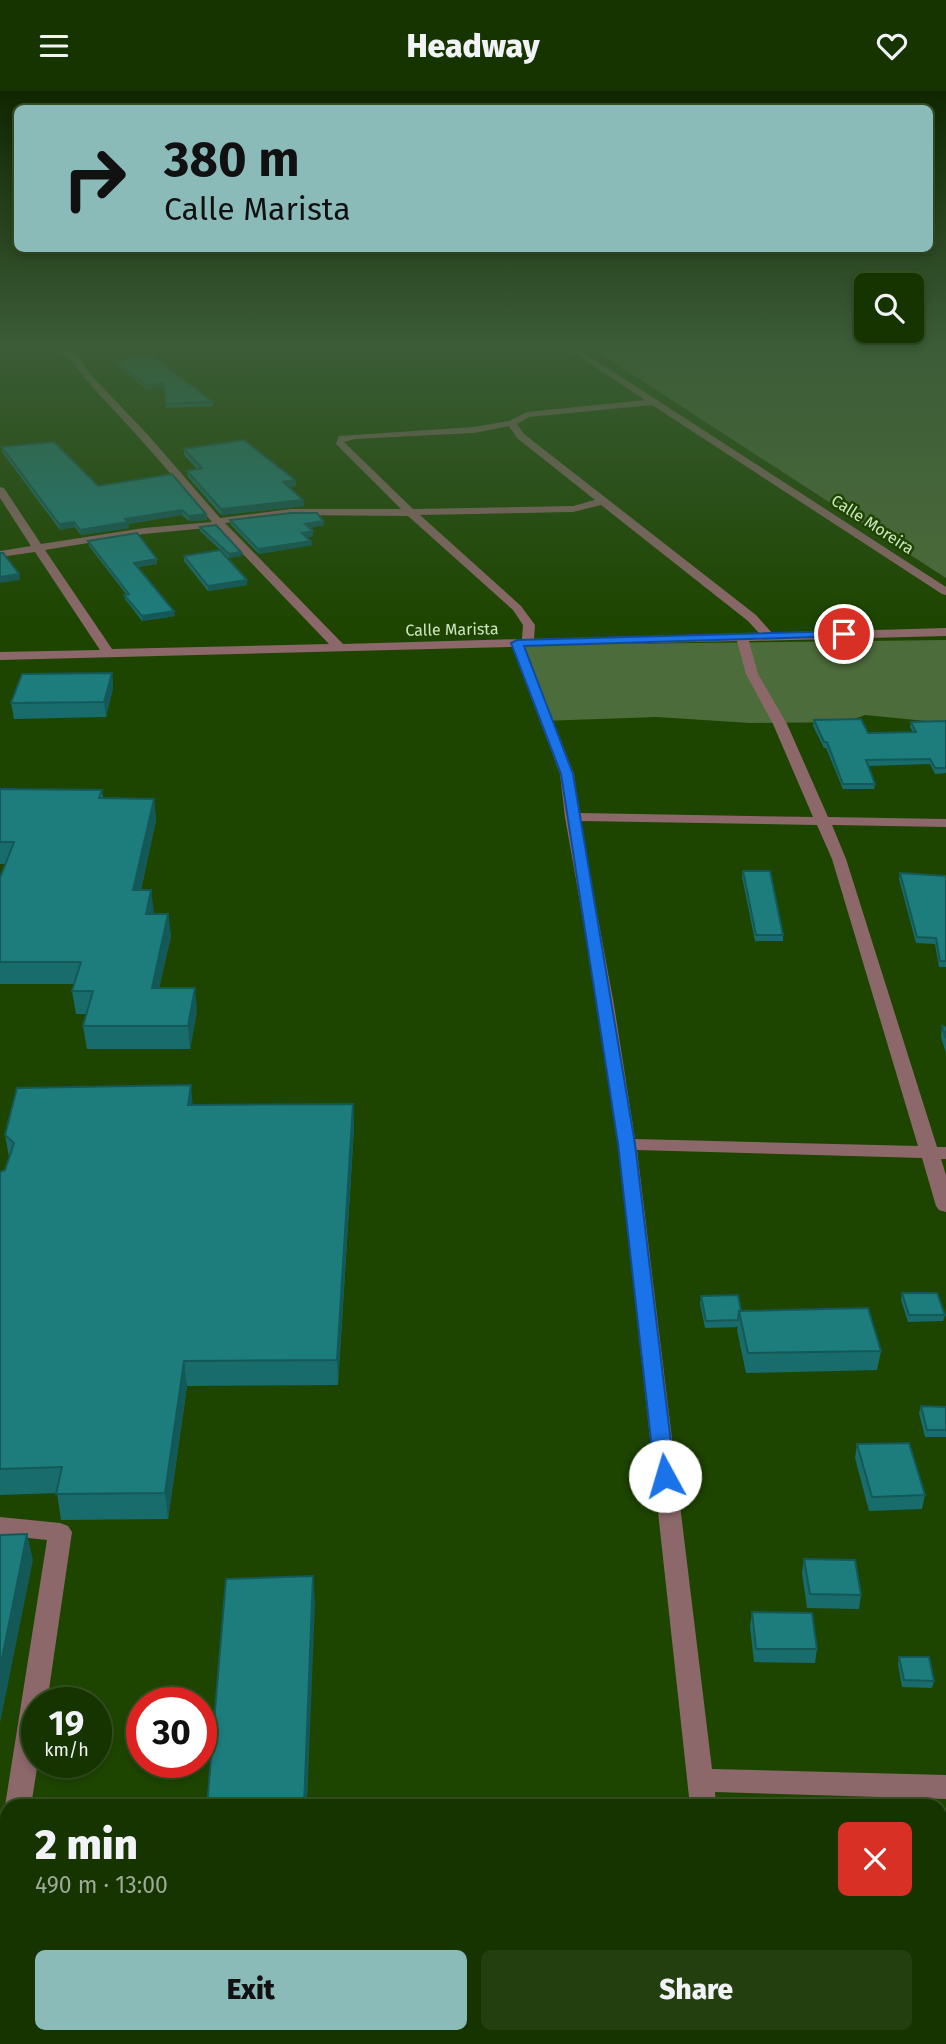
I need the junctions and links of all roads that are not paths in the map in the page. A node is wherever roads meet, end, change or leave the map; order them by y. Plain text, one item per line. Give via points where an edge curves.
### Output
1 (143, 438) edge
2 (342, 438) edge
3 (523, 438) edge
4 (710, 438) edge
5 (0, 490) edge
6 (603, 501) junction
7 (411, 512) junction
8 (219, 522) junction
9 (38, 548) junction
10 (0, 554) edge
11 (946, 592) edge
12 (946, 632) edge
13 (768, 636) junction
14 (742, 637) junction
15 (522, 643) junction
16 (339, 647) junction
17 (109, 654) junction
18 (0, 656) edge
19 (572, 817) junction
20 (823, 823) junction
21 (946, 823) edge
22 (627, 1144) junction
23 (937, 1152) edge
24 (946, 1206) edge
25 (0, 1526) edge
26 (946, 1787) edge
27 (702, 1793) edge
28 (19, 1799) edge

1 - 8 street
2 - 7 street via 342,448
3 - 6 street
4 - 11 street, Calle Moreira
5 - 9 street
6 - 7 street via 573,509
6 - 13 street via 752,618
7 - 8 street via 291,512
7 - 15 street via 517,608 528,625
8 - 9 street
8 - 16 street
9 - 10 street
9 - 17 street
12 - 13 street, Calle Marista
13 - 14 street, Calle Marista
14 - 15 street, Calle Marista
14 - 20 street via 752,674 780,724
15 - 16 street, Calle Marista
15 - 19 street via 567,774
16 - 17 street, Calle Marista
17 - 18 street, Calle Marista
19 - 20 street
19 - 22 street
20 - 21 street
20 - 23 street
22 - 23 street
22 - 27 street
23 - 24 street
25 - 28 street via 60,1532
26 - 27 street

